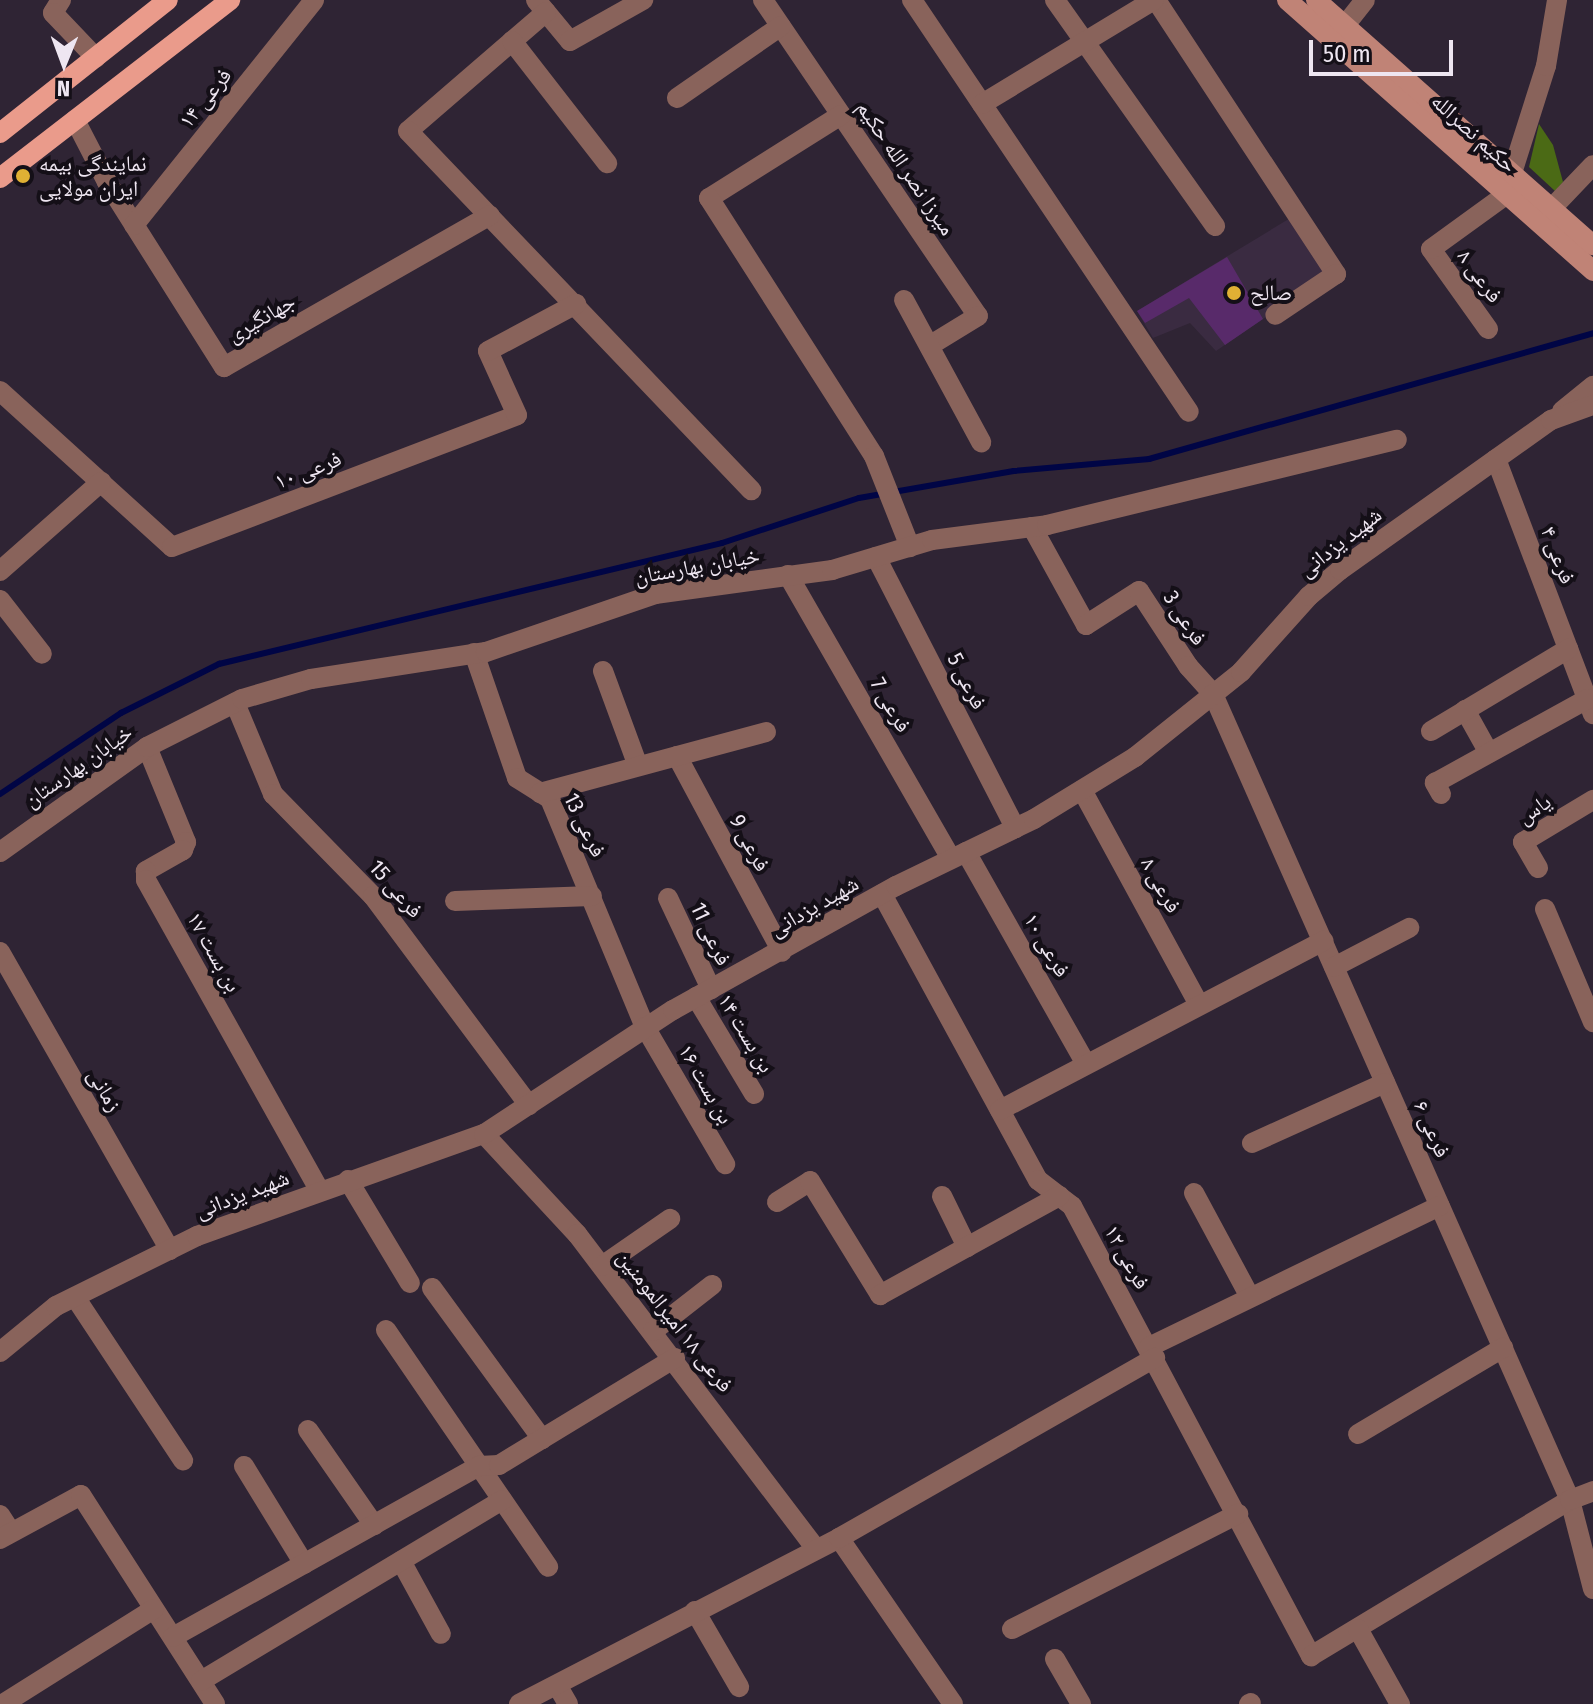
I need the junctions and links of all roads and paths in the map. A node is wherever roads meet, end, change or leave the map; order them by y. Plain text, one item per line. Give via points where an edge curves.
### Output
1 (61, 0) edge
2 (230, 0) edge
3 (314, 0) edge
4 (643, 0) edge
5 (763, 0) edge
6 (912, 0) edge
7 (1055, 0) edge
8 (1155, 0) edge
9 (1287, 0) edge
10 (1316, 0) edge
11 (1365, 0) edge
12 (1557, 0) edge
13 (160, 6) edge
14 (541, 6) edge
15 (781, 26) junction
16 (1339, 33) junction
17 (512, 41) junction
18 (1084, 41) junction
19 (175, 42) junction
20 (96, 58) junction
21 (677, 98) dead end
22 (982, 104) junction
23 (841, 115) junction
24 (75, 120) junction
25 (1, 132) edge
26 (607, 163) dead end
27 (1593, 165) edge
28 (1512, 173) junction
29 (0, 178) edge
30 (1507, 194) junction
31 (1552, 208) junction
32 (490, 215) junction
33 (134, 225) junction
34 (1215, 226) dead end
35 (1593, 245) edge
36 (1593, 271) edge
37 (904, 300) dead end
38 (576, 304) junction
39 (1275, 315) dead end
40 (1488, 329) dead end
41 (929, 346) junction
42 (1593, 386) edge
43 (0, 391) edge
44 (1591, 409) edge
45 (1189, 412) dead end
46 (1551, 420) junction
47 (1397, 440) dead end
48 (981, 442) dead end
49 (1496, 459) junction
50 (101, 482) junction
51 (751, 490) dead end
52 (1032, 527) junction
53 (910, 547) junction
54 (876, 557) junction
55 (0, 571) edge
56 (788, 575) junction
57 (0, 600) edge
58 (474, 653) junction
59 (42, 654) dead end
60 (1579, 658) edge
61 (603, 671) dead end
62 (1213, 694) junction
63 (235, 703) junction
64 (1590, 706) edge
65 (1465, 710) junction
66 (1431, 731) dead end
67 (766, 732) dead end
68 (147, 747) junction
69 (1489, 753) junction
70 (677, 756) junction
71 (638, 766) junction
72 (1082, 790) junction
73 (540, 793) junction
74 (1441, 794) dead end
75 (1593, 800) edge
76 (1015, 828) junction
77 (0, 852) edge
78 (959, 856) junction
79 (1538, 868) dead end
80 (882, 894) junction
81 (592, 896) junction
82 (668, 898) dead end
83 (455, 901) dead end
84 (1545, 909) dead end
85 (1409, 928) dead end
86 (1323, 941) junction
87 (0, 952) edge
88 (782, 952) junction
89 (1334, 967) junction
90 (704, 993) junction
91 (1198, 1003) junction
92 (1593, 1022) edge
93 (645, 1027) junction
94 (1085, 1062) junction
95 (1385, 1083) junction
96 (754, 1094) dead end
97 (529, 1105) junction
98 (1000, 1110) junction
99 (484, 1134) junction
100 (1252, 1143) dead end
101 (725, 1164) dead end
102 (348, 1180) junction
103 (319, 1190) junction
104 (1194, 1193) dead end
105 (942, 1196) dead end
106 (1059, 1196) junction
107 (777, 1202) dead end
108 (1440, 1206) junction
109 (670, 1219) dead end
110 (967, 1247) junction
111 (170, 1250) junction
112 (602, 1266) junction
113 (410, 1283) dead end
114 (712, 1285) dead end
115 (432, 1288) dead end
116 (75, 1297) junction
117 (1250, 1297) junction
118 (386, 1330) dead end
119 (653, 1331) junction
120 (1503, 1348) junction
121 (0, 1352) edge
122 (1152, 1352) junction
123 (675, 1358) junction
124 (308, 1430) dead end
125 (1358, 1434) dead end
126 (542, 1439) junction
127 (183, 1460) dead end
128 (244, 1466) dead end
129 (479, 1466) junction
130 (1593, 1491) edge
131 (502, 1500) junction
132 (1570, 1500) junction
133 (1238, 1514) junction
134 (374, 1525) junction
135 (4, 1529) edge
136 (839, 1538) junction
137 (815, 1548) junction
138 (401, 1561) junction
139 (304, 1564) junction
140 (548, 1567) dead end
141 (1593, 1589) edge
142 (154, 1609) junction
143 (695, 1611) junction
144 (1012, 1629) dead end
145 (1358, 1629) junction
146 (441, 1634) dead end
147 (173, 1637) junction
148 (1055, 1659) dead end
149 (201, 1681) junction
150 (557, 1685) junction
151 (739, 1687) dead end
152 (3, 1704) edge
153 (215, 1704) edge
154 (519, 1704) edge
155 (568, 1704) edge
156 (953, 1704) edge
157 (1081, 1704) edge
158 (1400, 1704) edge

1 - 20 street via 53,13
2 - 19 main road
3 - 33 street, فرعی ۱۴
4 - 14 street via 570,41
5 - 15 street, میرزا نصر الله حکیم
6 - 22 street
7 - 18 street
8 - 18 street
8 - 39 street via 1336,274
9 - 16 main road, حکیم نصرالله
10 - 16 main road, حکیم نصرالله
11 - 16 street
12 - 28 street via 1546,66
13 - 19 main road
13 - 20 main road
14 - 17 street
15 - 21 street
15 - 23 street, میرزا نصر الله حکیم
16 - 28 main road, حکیم نصرالله
16 - 30 main road, حکیم نصرالله
17 - 26 street
17 - 32 street via 408,131
18 - 22 street
18 - 34 street
19 - 24 main road
20 - 25 main road
22 - 45 street
23 - 41 street, میرزا نصر الله حکیم via 978,316
23 - 53 street via 709,198 878,466
24 - 29 main road
24 - 33 street, جهانگیری
27 - 31 street
28 - 30 street
28 - 31 main road, حکیم نصرالله
30 - 36 main road, حکیم نصرالله
30 - 40 street, فرعی ۸ via 1431,249
31 - 35 main road, حکیم نصرالله
32 - 33 street, جهانگیری via 224,367
32 - 38 street
37 - 41 street
38 - 50 street, فرعی ۱۰ via 488,351 517,415 172,547
38 - 51 street
41 - 48 street
42 - 46 street
43 - 50 street, فرعی ۱۰
44 - 46 street, شهید یزدانی
46 - 49 street, شهید یزدانی
47 - 52 street, خیابان بهارستان
49 - 60 street, فرعی ۴
49 - 62 street, شهید یزدانی via 1309,596 1241,672
50 - 55 street
52 - 53 street, خیابان بهارستان
52 - 62 street, فرعی 3 via 1086,625 1139,591
53 - 54 street, خیابان بهارستان
54 - 56 street, خیابان بهارستان
54 - 76 street, فرعی 5
56 - 58 street, خیابان بهارستان via 655,594
56 - 78 street, فرعی 7
57 - 59 street
58 - 63 street, خیابان بهارستان via 311,679
58 - 73 street, فرعی 13 via 517,778
60 - 64 street, فرعی ۴
60 - 65 street
61 - 71 street
62 - 72 street, شهید یزدانی via 1135,757
62 - 86 street, فرعی ۶
63 - 68 street, خیابان بهارستان
63 - 97 street, فرعی 15 via 273,794 373,896
64 - 69 street
65 - 66 street
65 - 69 street
67 - 70 street
68 - 77 street, خیابان بهارستان
68 - 103 street, بن بست ۱۷ via 186,842 183,850 146,871 146,880
69 - 74 street via 1435,783
70 - 71 street
70 - 88 street, فرعی 9
71 - 73 street
72 - 76 street, شهید یزدانی
72 - 91 street, فرعی ۸
73 - 81 street, فرعی 13 via 550,799
75 - 79 street, یاس via 1523,842
76 - 78 street, شهید یزدانی
78 - 80 street, شهید یزدانی
78 - 94 street, فرعی ۱۰
80 - 88 street, شهید یزدانی
80 - 98 street, فرعی ۱۲
81 - 83 street
81 - 93 street, فرعی 13
82 - 90 street, فرعی 11
84 - 92 street
85 - 89 street
86 - 89 street, فرعی ۶
86 - 91 street
87 - 111 street, زمانی
88 - 90 street, شهید یزدانی
89 - 95 street, فرعی ۶
90 - 93 street, شهید یزدانی
90 - 96 street, بن بست ۱۴
91 - 94 street
93 - 97 street, شهید یزدانی
93 - 101 street, بن بست ۱۶
94 - 98 street
95 - 100 street
95 - 108 street, فرعی ۶
97 - 99 street, شهید یزدانی
98 - 106 street, فرعی ۱۲ via 1038,1180
99 - 102 street, شهید یزدانی
99 - 112 street, فرعی ۱۸ امیرالمومنین
102 - 103 street, شهید یزدانی
102 - 113 street
103 - 111 street, شهید یزدانی
104 - 117 street
105 - 110 street
106 - 110 street
106 - 122 street, فرعی ۱۲ via 1072,1206
107 - 110 street via 810,1181 880,1295
108 - 117 street
108 - 120 street, فرعی ۶
109 - 112 street
111 - 116 street, شهید یزدانی
112 - 119 street, فرعی ۱۸ امیرالمومنین
114 - 119 street
115 - 126 street
116 - 121 street, شهید یزدانی
116 - 127 street
117 - 122 street
118 - 129 street
119 - 123 street, فرعی ۱۸ امیرالمومنین
120 - 125 street
120 - 132 street, فرعی ۶
122 - 133 street, فرعی ۱۲
122 - 136 street
123 - 126 street
123 - 137 street, فرعی ۱۸ امیرالمومنین
124 - 134 street
126 - 129 street via 499,1465
128 - 139 street
129 - 131 street
129 - 134 street
130 - 132 street
131 - 138 street
131 - 140 street
132 - 141 street, فرعی ۶
132 - 145 street
133 - 144 street
133 - 145 street, فرعی ۱۲ via 1311,1656
134 - 139 street
135 - 142 street via 81,1495
136 - 137 street
136 - 156 street
137 - 143 street
138 - 146 street
138 - 149 street
139 - 147 street
142 - 147 street
142 - 152 street
143 - 150 street
143 - 151 street
145 - 158 street
147 - 149 street
148 - 157 street
149 - 153 street
150 - 154 street
150 - 155 street

